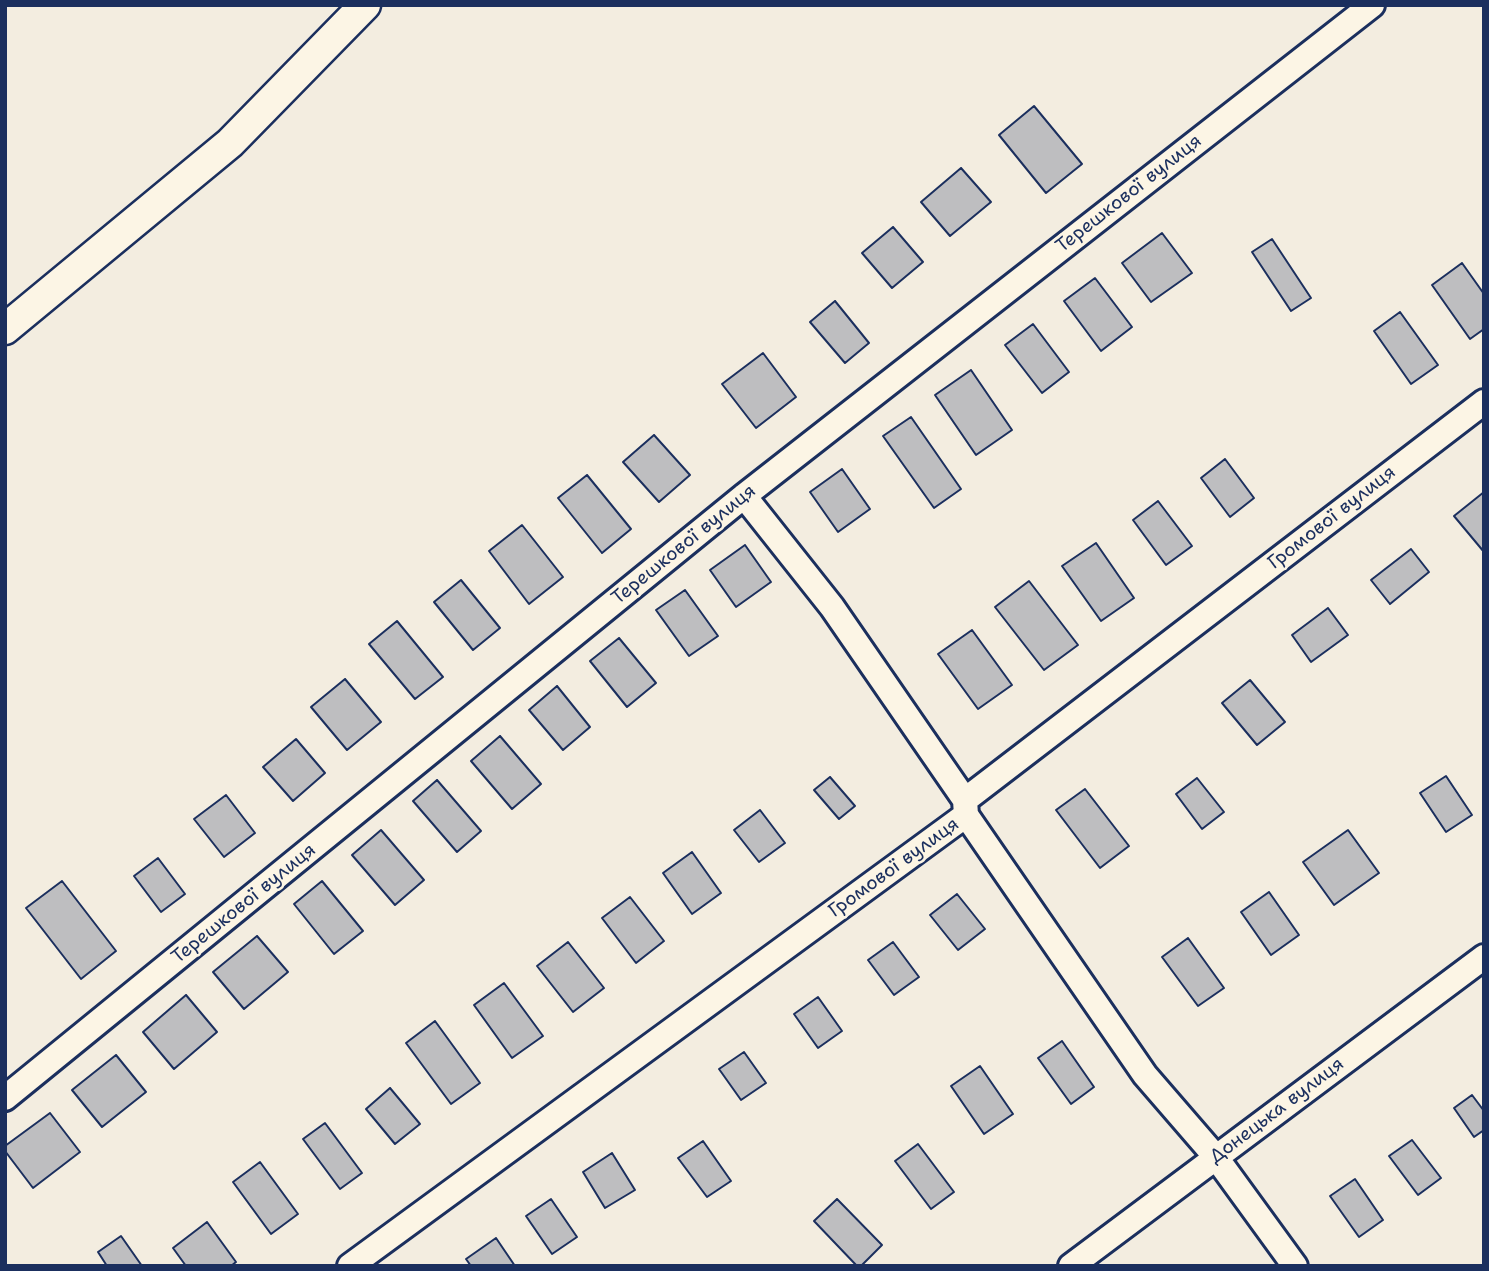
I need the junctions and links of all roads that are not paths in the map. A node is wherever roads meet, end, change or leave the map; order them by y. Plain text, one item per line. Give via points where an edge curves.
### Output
1 (365, 5) edge
2 (1361, 8) edge
3 (5, 329) edge
4 (1484, 402) edge
5 (744, 496) junction
6 (966, 808) junction
7 (1484, 957) edge
8 (5, 1098) edge
9 (1215, 1156) junction
10 (350, 1266) edge
11 (1071, 1266) edge
12 (1295, 1266) edge

1 - 3 street via 230,143
2 - 5 street, Терешкової вулиця
4 - 6 street, Громової вулиця
5 - 6 street via 832,607
5 - 8 street, Терешкової вулиця
6 - 9 street via 1144,1075
6 - 10 street, Громової вулиця
7 - 9 street, Донецька вулиця
9 - 11 street, Донецька вулиця
9 - 12 street

